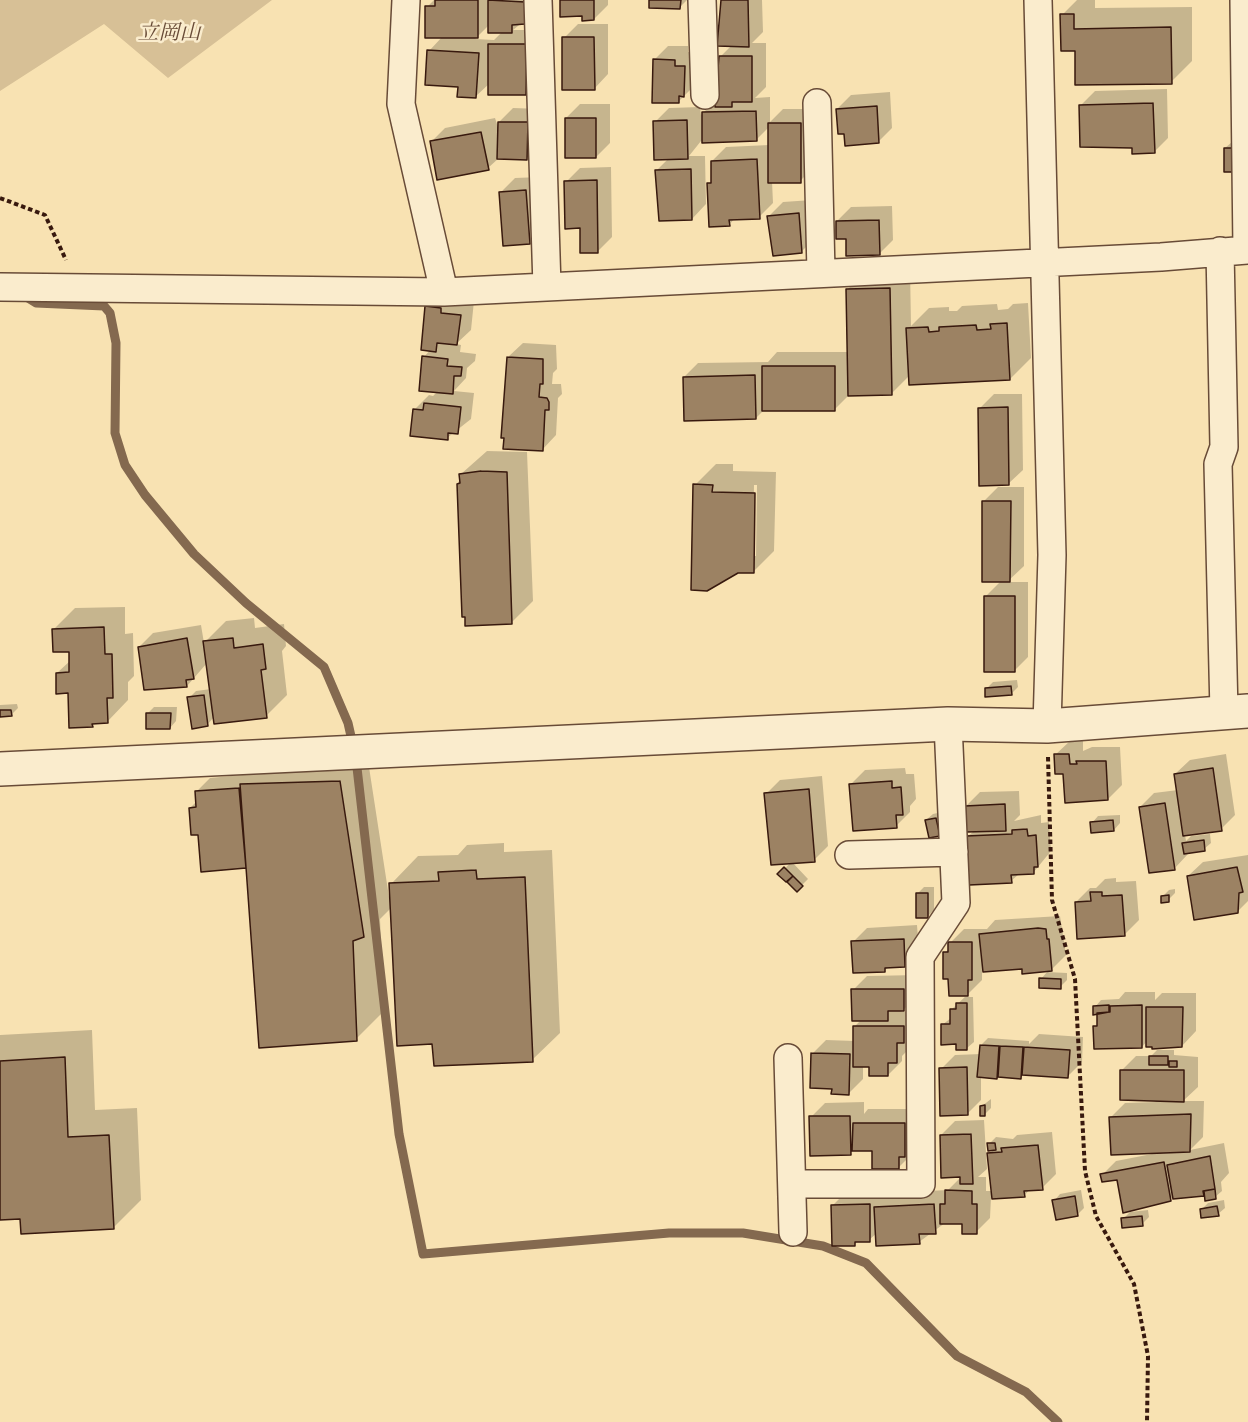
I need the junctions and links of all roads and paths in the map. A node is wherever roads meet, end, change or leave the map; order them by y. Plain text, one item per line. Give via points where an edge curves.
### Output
1 (406, 0) edge
2 (538, 0) edge
3 (702, 0) edge
4 (1038, 0) edge
5 (1244, 0) edge
6 (705, 95) dead end
7 (817, 103) dead end
8 (0, 198) edge
9 (1248, 250) edge
10 (1220, 251) junction
11 (1044, 262) junction
12 (821, 273) junction
13 (0, 287) edge
14 (547, 287) junction
15 (79, 288) junction
16 (444, 292) junction
17 (1236, 446) edge
18 (1236, 712) edge
19 (948, 724) junction
20 (1047, 726) junction
21 (0, 769) edge
22 (954, 852) junction
23 (849, 855) dead end
24 (788, 1058) dead end
25 (792, 1184) junction
26 (793, 1232) dead end
27 (1147, 1422) edge

1 - 16 street via 401,104
2 - 14 street
3 - 6 street
4 - 11 street
5 - 9 street
7 - 12 street
8 - 15 path via 45,215
9 - 10 street
10 - 11 street
10 - 17 street
11 - 12 street
11 - 20 street via 1052,555
12 - 14 street
13 - 15 street
14 - 16 street
15 - 16 street
17 - 18 street via 1218,464
18 - 20 street
19 - 20 street
19 - 21 street
19 - 22 street
20 - 27 path via 1052,900 1075,979 1084,1171 1096,1216 1134,1284 1148,1356
22 - 23 street
22 - 25 street via 956,903 920,957 921,1184
24 - 25 street
25 - 26 street

